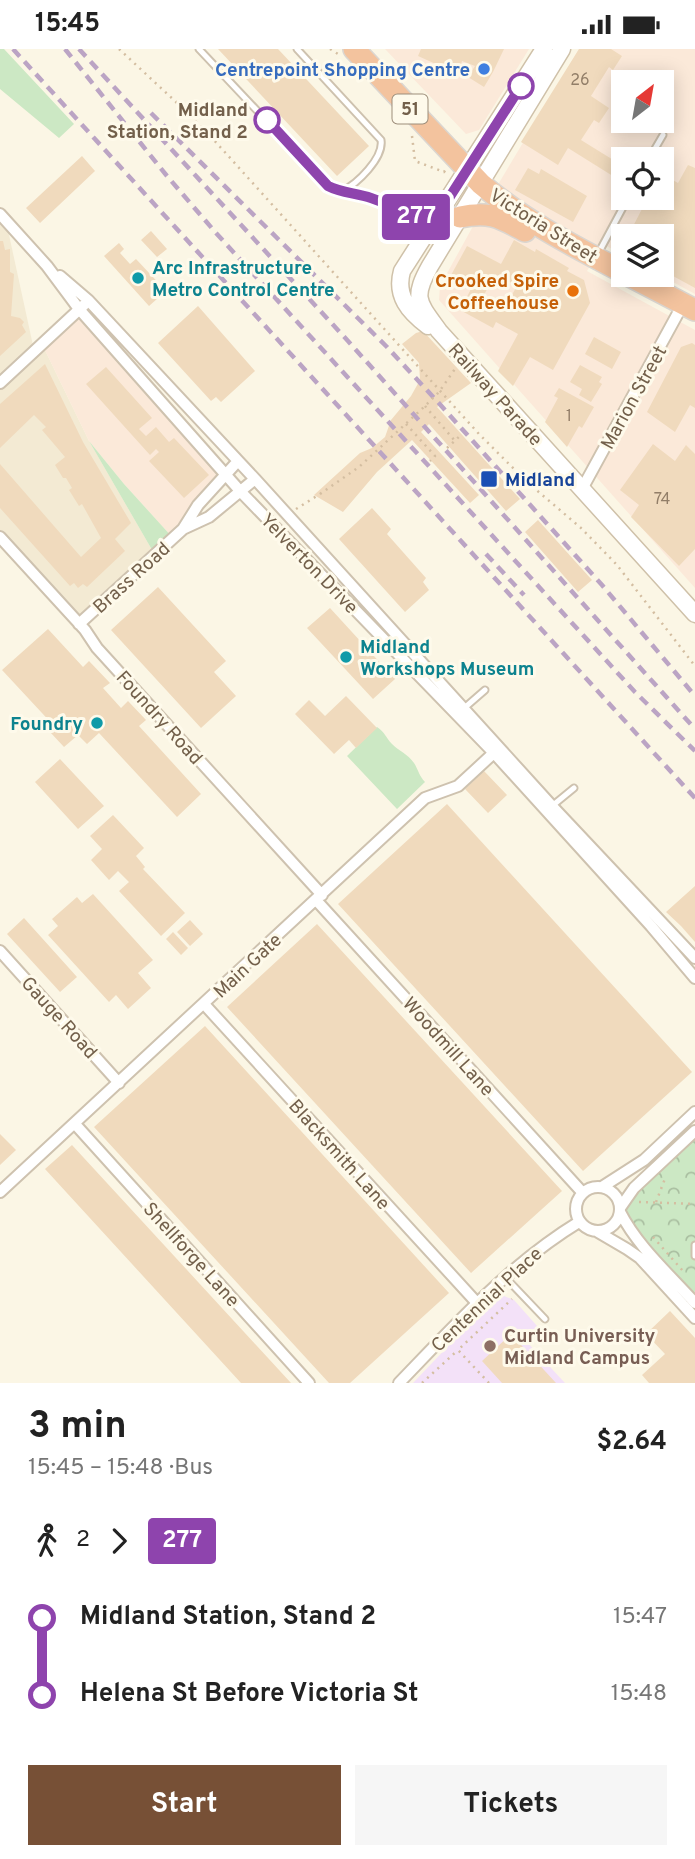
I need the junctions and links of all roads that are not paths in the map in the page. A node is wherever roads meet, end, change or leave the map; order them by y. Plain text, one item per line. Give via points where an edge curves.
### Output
1 (199, 49) edge
2 (297, 49) edge
3 (544, 49) edge
4 (562, 49) edge
5 (347, 50) edge
6 (663, 135) dead end
7 (656, 147) edge
8 (474, 177) junction
9 (342, 191) junction
10 (622, 210) edge
11 (460, 217) junction
12 (2, 220) edge
13 (431, 226) junction
14 (448, 236) junction
15 (567, 243) junction
16 (412, 255) junction
17 (596, 258) junction
18 (47, 266) junction
19 (430, 266) junction
20 (611, 266) edge
21 (651, 287) edge
22 (88, 300) junction
23 (689, 307) edge
24 (79, 309) junction
25 (439, 331) junction
26 (0, 383) edge
27 (238, 461) junction
28 (226, 475) junction
29 (255, 479) junction
30 (582, 489) junction
31 (241, 492) junction
32 (183, 529) junction
33 (0, 537) edge
34 (695, 614) edge
35 (79, 624) junction
36 (485, 690) dead end
37 (460, 711) junction
38 (497, 751) junction
39 (574, 788) dead end
40 (549, 809) junction
41 (319, 898) junction
42 (0, 951) edge
43 (695, 958) edge
44 (695, 978) edge
45 (204, 1004) junction
46 (119, 1083) junction
47 (695, 1112) edge
48 (75, 1124) junction
49 (695, 1131) edge
50 (603, 1187) junction
51 (0, 1192) edge
52 (582, 1192) junction
53 (620, 1210) junction
54 (579, 1222) junction
55 (598, 1232) junction
56 (695, 1245) edge
57 (695, 1256) edge
58 (506, 1277) junction
59 (694, 1298) edge
60 (477, 1303) junction
61 (695, 1318) edge
62 (545, 1319) dead end
63 (309, 1383) edge
64 (399, 1383) edge

1 - 9 lane via 328,186
2 - 9 lane via 381,140 375,162
3 - 8 street
4 - 8 street
5 - 8 highway, Victoria Street / 51
6 - 7 lane
8 - 11 street
8 - 13 street
8 - 15 highway, Victoria Street / 51
9 - 13 lane via 374,199
10 - 17 lane
11 - 14 street
11 - 15 highway via 489,215 544,240
12 - 18 street, Yelverton Drive
13 - 14 lane
13 - 16 street
14 - 19 street
15 - 17 highway, Victoria Street / 51
16 - 19 lane
16 - 25 street, Railway Parade via 402,271 399,286 403,300 426,325
17 - 20 highway, Victoria Street / 51
18 - 22 street, Yelverton Drive
18 - 24 street, Yelverton Drive
19 - 25 street, Railway Parade via 419,292
21 - 23 highway
22 - 24 street
22 - 27 street, Yelverton Drive
23 - 30 street, Marion Street
24 - 26 street
24 - 28 street, Yelverton Drive
25 - 30 street, Railway Parade
27 - 28 street, Brass Road
27 - 29 street, Yelverton Drive
28 - 31 street, Yelverton Drive
28 - 32 street, Brass Road
29 - 31 street, Brass Road
29 - 37 street, Yelverton Drive
30 - 34 street, Railway Parade
31 - 32 street, Brass Road
31 - 37 street, Yelverton Drive
32 - 35 street, Brass Road
33 - 35 street, Foundry Road
35 - 41 street, Foundry Road
36 - 37 lane
37 - 38 street, Yelverton Drive
38 - 40 street, Yelverton Drive
38 - 41 street, Main Gate via 458,786 425,798
39 - 40 lane
40 - 43 street, Yelverton Drive
40 - 44 street, Yelverton Drive
41 - 45 street, Main Gate
41 - 52 street, Woodmill Lane
42 - 46 street, Gauge Road
45 - 46 street, Main Gate
45 - 60 street, Blacksmith Lane
46 - 48 street, Main Gate
47 - 50 street via 644,1160
48 - 51 street, Main Gate
48 - 63 street, Shellforge Lane
49 - 53 street via 634,1188
50 - 52 street
50 - 53 street via 615,1195
52 - 54 street via 575,1210
53 - 55 street via 610,1228
53 - 59 street via 638,1241
54 - 55 street
54 - 58 street, Centennial Place
55 - 61 street via 640,1258
56 - 57 lane
58 - 60 street, Centennial Place
58 - 62 lane
60 - 64 street, Centennial Place

